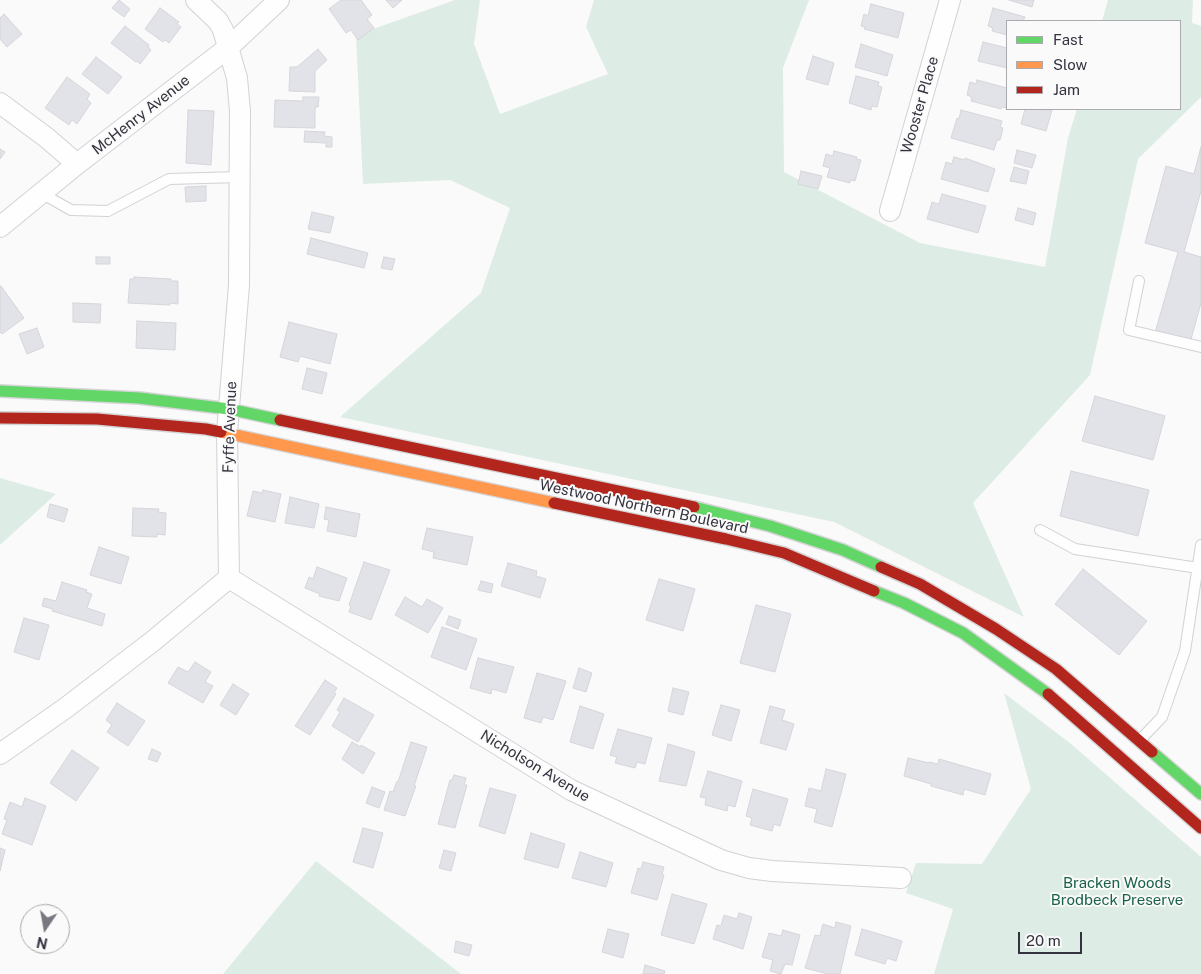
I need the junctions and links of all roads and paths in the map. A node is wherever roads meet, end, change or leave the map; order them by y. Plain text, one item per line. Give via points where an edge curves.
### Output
1 (196, 0) edge
2 (280, 0) edge
3 (950, 0) edge
4 (229, 46) junction
5 (0, 103) edge
6 (77, 164) junction
7 (240, 177) junction
8 (41, 193) junction
9 (890, 211) dead end
10 (0, 227) edge
11 (1139, 281) dead end
12 (1201, 348) edge
13 (0, 391) edge
14 (228, 409) junction
15 (0, 418) edge
16 (227, 432) junction
17 (1040, 530) dead end
18 (1201, 545) edge
19 (1198, 568) junction
20 (229, 578) junction
21 (1131, 749) junction
22 (0, 754) edge
23 (1201, 794) edge
24 (1201, 828) edge
25 (901, 878) dead end

1 - 4 street, Fyffe Avenue via 221,26
2 - 4 street, McHenry Avenue
3 - 9 street, Wooster Place
4 - 6 street, McHenry Avenue
4 - 7 street, Fyffe Avenue via 237,78 240,111
5 - 6 street
6 - 8 street, McHenry Avenue
7 - 8 lane via 170,179 108,211 72,210
7 - 14 street, Fyffe Avenue via 239,285
8 - 10 street, McHenry Avenue
11 - 12 lane via 1129,330
13 - 14 main road, Westwood Northern Boulevard via 139,398
14 - 16 street, Fyffe Avenue
14 - 21 main road, Westwood Northern Boulevard via 679,504 770,526 843,550 920,584 1056,669
15 - 16 main road, Westwood Northern Boulevard via 97,420
16 - 20 street, Fyffe Avenue
16 - 21 main road, Westwood Northern Boulevard via 784,553 904,603 962,633
17 - 19 lane via 1075,549
18 - 19 lane
19 - 21 lane via 1185,651 1162,717
20 - 22 street via 153,641
20 - 25 street, Nicholson Avenue via 571,790 721,860 772,871
21 - 23 main road, Westwood Northern Boulevard
21 - 24 main road, Westwood Northern Boulevard

